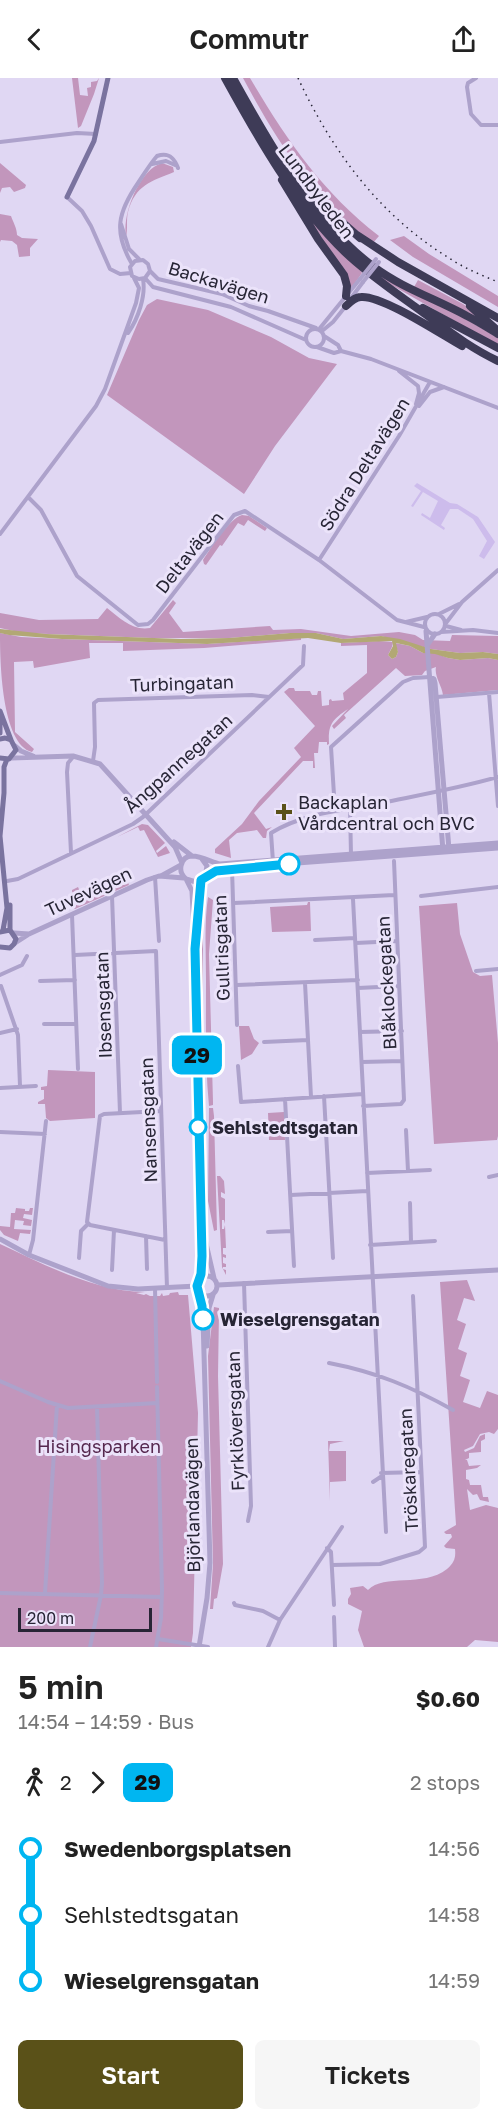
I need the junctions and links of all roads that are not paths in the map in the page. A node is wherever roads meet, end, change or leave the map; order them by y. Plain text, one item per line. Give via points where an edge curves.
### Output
1 (108, 78) edge
2 (473, 79) edge
3 (227, 80) edge
4 (498, 125) edge
5 (96, 134) junction
6 (0, 142) edge
7 (267, 149) junction
8 (283, 161) junction
9 (151, 164) junction
10 (67, 197) joint
11 (120, 224) junction
12 (357, 235) junction
13 (139, 260) junction
14 (378, 260) junction
15 (132, 264) junction
16 (150, 272) junction
17 (131, 273) junction
18 (134, 278) junction
19 (144, 279) junction
20 (362, 280) junction
21 (346, 296) junction
22 (408, 302) junction
23 (346, 306) junction
24 (498, 318) edge
25 (321, 331) junction
26 (498, 333) edge
27 (124, 338) junction
28 (306, 340) junction
29 (318, 347) junction
30 (498, 348) edge
31 (340, 351) junction
32 (483, 354) junction
33 (498, 361) edge
34 (399, 370) junction
35 (430, 382) junction
36 (444, 387) junction
37 (498, 408) edge
38 (411, 416) junction
39 (28, 497) junction
40 (1, 532) edge
41 (319, 560) junction
42 (498, 570) edge
43 (462, 602) junction
44 (437, 615) junction
45 (429, 616) junction
46 (405, 622) junction
47 (446, 624) junction
48 (425, 629) junction
49 (462, 630) junction
50 (438, 633) junction
51 (498, 633) edge
52 (428, 644) junction
53 (304, 646) dead end
54 (430, 677) junction
55 (498, 692) edge
56 (489, 693) junction
57 (434, 696) junction
58 (270, 697) junction
59 (0, 710) edge
60 (0, 733) edge
61 (0, 739) edge
62 (11, 740) junction
63 (15, 746) junction
64 (73, 756) junction
65 (37, 757) junction
66 (0, 758) edge
67 (9, 758) junction
68 (93, 761) junction
69 (497, 777) edge
70 (0, 790) edge
71 (441, 791) junction
72 (2, 803) junction
73 (498, 806) edge
74 (350, 808) junction
75 (335, 811) junction
76 (147, 814) junction
77 (156, 824) junction
78 (498, 843) edge
79 (498, 848) edge
80 (446, 850) junction
81 (71, 853) junction
82 (192, 856) junction
83 (350, 857) junction
84 (202, 859) junction
85 (394, 861) dead end
86 (273, 863) junction
87 (181, 864) junction
88 (232, 869) junction
89 (3, 872) junction
90 (157, 877) junction
91 (186, 880) junction
92 (202, 880) junction
93 (7, 881) junction
94 (498, 887) edge
95 (394, 895) junction
96 (112, 896) junction
97 (421, 896) dead end
98 (353, 899) junction
99 (234, 903) junction
100 (72, 915) junction
101 (7, 931) edge
102 (29, 934) junction
103 (315, 940) dead end
104 (159, 941) dead end
105 (356, 941) junction
106 (397, 941) junction
107 (15, 943) junction
108 (0, 948) edge
109 (195, 949) junction
110 (115, 952) junction
111 (75, 955) junction
112 (27, 956) dead end
113 (498, 969) edge
114 (476, 971) dead end
115 (0, 975) edge
116 (75, 980) junction
117 (358, 980) junction
118 (40, 981) dead end
119 (305, 983) junction
120 (1, 986) edge
121 (237, 986) junction
122 (399, 986) junction
123 (358, 988) junction
124 (44, 1024) dead end
125 (76, 1024) junction
126 (237, 1025) dead end
127 (17, 1029) junction
128 (402, 1031) junction
129 (360, 1032) junction
130 (0, 1033) edge
131 (308, 1040) junction
132 (264, 1042) dead end
133 (402, 1060) junction
134 (362, 1062) junction
135 (238, 1066) dead end
136 (78, 1069) dead end
137 (20, 1086) junction
138 (36, 1086) dead end
139 (0, 1088) edge
140 (363, 1094) junction
141 (324, 1096) junction
142 (311, 1097) junction
143 (285, 1099) junction
144 (363, 1106) junction
145 (161, 1111) junction
146 (120, 1113) junction
147 (46, 1121) dead end
148 (406, 1130) dead end
149 (0, 1132) edge
150 (45, 1134) junction
151 (430, 1170) dead end
152 (408, 1171) junction
153 (367, 1173) junction
154 (498, 1175) edge
155 (489, 1177) dead end
156 (368, 1191) junction
157 (330, 1193) junction
158 (291, 1195) junction
159 (410, 1203) dead end
160 (200, 1218) junction
161 (88, 1224) junction
162 (114, 1230) junction
163 (292, 1231) junction
164 (268, 1232) dead end
165 (146, 1236) junction
166 (0, 1239) edge
167 (165, 1240) junction
168 (435, 1241) dead end
169 (411, 1242) junction
170 (370, 1245) junction
171 (29, 1255) junction
172 (79, 1258) dead end
173 (333, 1258) dead end
174 (294, 1266) dead end
175 (147, 1269) dead end
176 (112, 1270) dead end
177 (498, 1270) edge
178 (371, 1277) junction
179 (214, 1278) junction
180 (200, 1279) junction
181 (244, 1283) junction
182 (218, 1285) junction
183 (155, 1288) junction
184 (167, 1288) junction
185 (199, 1290) junction
186 (213, 1295) junction
187 (413, 1296) dead end
188 (205, 1362) junction
189 (329, 1363) dead end
190 (377, 1374) junction
191 (0, 1381) edge
192 (417, 1390) junction
193 (157, 1403) junction
194 (57, 1405) junction
195 (97, 1407) junction
196 (453, 1410) dead end
197 (421, 1472) junction
198 (381, 1475) junction
199 (372, 1482) dead end
200 (248, 1521) dead end
201 (342, 1527) dead end
202 (386, 1532) dead end
203 (327, 1548) junction
204 (332, 1566) junction
205 (0, 1593) edge
206 (45, 1593) junction
207 (101, 1595) junction
208 (162, 1596) junction
209 (234, 1603) dead end
210 (334, 1605) dead end
211 (334, 1617) dead end
212 (280, 1620) junction
213 (158, 1638) junction
214 (199, 1646) edge
215 (90, 1647) edge
216 (156, 1647) edge
217 (208, 1647) edge
218 (267, 1647) edge
219 (334, 1647) edge

1 - 5 main road
2 - 4 street via 467,87 471,114 481,125
3 - 7 highway, Lundbyleden
3 - 8 highway, Lundbyleden
5 - 6 street
5 - 10 main road
7 - 21 highway via 297,207 344,274
7 - 22 highway, Lundbyleden via 333,240
8 - 12 highway
8 - 26 highway, Lundbyleden via 334,231 364,260 400,284
9 - 9 street via 166,161 178,168 174,158 166,154 157,156
9 - 11 street via 126,201
10 - 17 street via 91,226 110,269 120,274
11 - 13 street via 129,249
11 - 15 street via 121,240
12 - 14 highway via 376,252
12 - 24 highway
13 - 15 street
13 - 16 street, Backavägen via 148,263
14 - 20 street, bridge
14 - 26 highway via 391,262 461,301
15 - 17 street
16 - 19 street, Backavägen
16 - 25 street, Backavägen via 158,279 222,294
17 - 18 street
18 - 19 street, Backavägen
18 - 27 street via 139,295
19 - 27 street via 142,300
19 - 28 street, Backavägen via 153,287 231,307
20 - 21 street
20 - 23 street
21 - 25 street
22 - 30 highway
22 - 32 highway, Lundbyleden
23 - 25 street
23 - 32 highway via 358,298 369,297
25 - 28 street via 309,332
25 - 29 street
25 - 31 street, Backavägen
27 - 39 street via 94,409
28 - 29 street, Backavägen via 310,346
29 - 31 street, Backavägen via 334,353
31 - 34 street, Backavägen
32 - 33 highway, Lundbyleden
34 - 35 street, Backavägen
34 - 38 street, Backavägen via 419,388
35 - 36 street, Backavägen
35 - 38 street, Södra Deltavägen
36 - 37 street, Backavägen
36 - 38 street via 428,394
38 - 41 street, Södra Deltavägen
39 - 40 street
39 - 41 street, Deltavägen via 47,519 77,576 138,625 153,620 240,511 249,512
41 - 46 street, Deltavägen via 397,620
42 - 43 street
43 - 44 street
43 - 47 street
44 - 45 street
44 - 47 street
45 - 46 street
45 - 48 street
46 - 48 street, Deltavägen
47 - 49 street
47 - 50 street
48 - 50 street
48 - 52 street
49 - 50 street
49 - 51 street
50 - 52 street
52 - 54 street
53 - 58 street, Ångpannegatan via 303,665
54 - 57 street via 435,683
54 - 75 street via 403,682 331,747
55 - 56 street
56 - 57 street
56 - 69 street
57 - 71 street
58 - 68 street, Turbingatan via 95,701
58 - 76 street, Ångpannegatan
59 - 60 main road
59 - 62 main road
61 - 62 main road
62 - 63 main road
63 - 65 street
63 - 67 main road
64 - 65 street
64 - 68 street
64 - 81 street via 67,772
65 - 67 street
66 - 67 main road
67 - 72 main road via 4,767
68 - 76 street via 104,767
69 - 71 street
69 - 73 street
70 - 72 main road
71 - 74 street
71 - 80 street
72 - 89 main road
74 - 75 street
74 - 83 street
75 - 86 street via 271,833
76 - 77 street
76 - 81 street, Ångpannegatan
77 - 82 street
77 - 87 street, Björlandavägen via 175,847
78 - 80 street
79 - 80 street
80 - 83 street
81 - 93 street, Ångpannegatan
82 - 84 street
82 - 87 street
83 - 86 street
84 - 86 street via 220,864
84 - 92 street, Björlandavägen via 207,868
85 - 95 street, Blåklockegatan
86 - 88 street
87 - 90 street, Tuvevägen
87 - 91 street, Björlandavägen
88 - 92 street via 216,871
88 - 99 street, Gullrisgatan
89 - 93 main road
89 - 101 main road
90 - 91 street, Tuvevägen
90 - 96 street, Tuvevägen
90 - 104 street
91 - 92 street
91 - 109 street, Björlandavägen via 192,891
92 - 109 street, Björlandavägen
93 - 101 main road
94 - 97 street
95 - 98 street
95 - 106 street, Blåklockegatan
96 - 100 street, Tuvevägen
96 - 110 street, Ibsensgatan
98 - 99 street
98 - 105 street
99 - 121 street, Gullrisgatan
100 - 102 street, Tuvevägen
100 - 111 street
101 - 102 street, Tuvevägen
101 - 107 main road
102 - 107 street, Tuvevägen
103 - 105 street
105 - 106 street
105 - 117 street
106 - 122 street, Blåklockegatan
107 - 108 main road, Tuvevägen via 10,948
109 - 160 street, Björlandavägen
110 - 111 street
110 - 145 street, Nansensgatan via 156,951
110 - 146 street, Ibsensgatan
111 - 116 street
112 - 115 street via 22,965
113 - 114 street
116 - 118 street
116 - 125 street
117 - 119 street
117 - 123 street
119 - 121 street
119 - 131 street
120 - 127 street
121 - 126 street, Gullrisgatan
122 - 123 street
122 - 128 street, Blåklockegatan
123 - 129 street
124 - 125 street
125 - 136 street
127 - 130 street
127 - 137 street
128 - 129 street
128 - 133 street, Blåklockegatan
129 - 134 street
131 - 132 street
131 - 142 street
133 - 134 street
133 - 144 street, Blåklockegatan via 403,1103
134 - 140 street
135 - 143 street via 241,1102
137 - 138 street
137 - 139 street
140 - 141 street
140 - 144 street
141 - 142 street
141 - 157 street
142 - 143 street
143 - 158 street
144 - 153 street
145 - 146 street
145 - 167 street, Nansensgatan
146 - 161 street via 100,1116
147 - 150 street
148 - 152 street
149 - 150 street
150 - 171 street
151 - 152 street
152 - 153 street
153 - 156 street
154 - 155 street
156 - 157 street
156 - 170 street
157 - 158 street
157 - 173 street
158 - 163 street
159 - 169 street
160 - 179 street, Björlandavägen
160 - 180 street, Björlandavägen
161 - 162 street
161 - 172 street via 81,1231
162 - 165 street
162 - 176 street
163 - 164 street
163 - 174 street
165 - 167 street
165 - 175 street
166 - 171 street
167 - 184 street, Nansensgatan
168 - 169 street
169 - 170 street
170 - 178 street
171 - 183 street via 108,1286
177 - 178 street
178 - 181 street
178 - 190 street
179 - 180 street
179 - 182 street, Björlandavägen
180 - 185 street, Björlandavägen
181 - 182 street
181 - 200 street, Fyrklöversgatan via 251,1506
182 - 186 street, Björlandavägen
183 - 184 street
183 - 193 street
184 - 185 street
185 - 186 street
185 - 188 street, Björlandavägen
186 - 188 street, Björlandavägen
187 - 192 street, Tröskaregatan
188 - 214 street, Björlandavägen via 210,1563
189 - 190 street
190 - 192 street
190 - 198 street
191 - 194 street
192 - 196 street
192 - 197 street, Tröskaregatan
193 - 195 street
193 - 208 street
194 - 195 street
194 - 206 street
195 - 207 street
197 - 198 street
197 - 204 street, Tröskaregatan via 424,1549 380,1564
198 - 199 street
198 - 202 street
201 - 203 street
203 - 204 street via 331,1550
203 - 212 street
204 - 210 street
205 - 206 street
206 - 207 street
207 - 208 street
207 - 215 street
208 - 213 street
209 - 212 street
211 - 219 street
212 - 218 street
213 - 214 street
213 - 216 street
214 - 217 street

